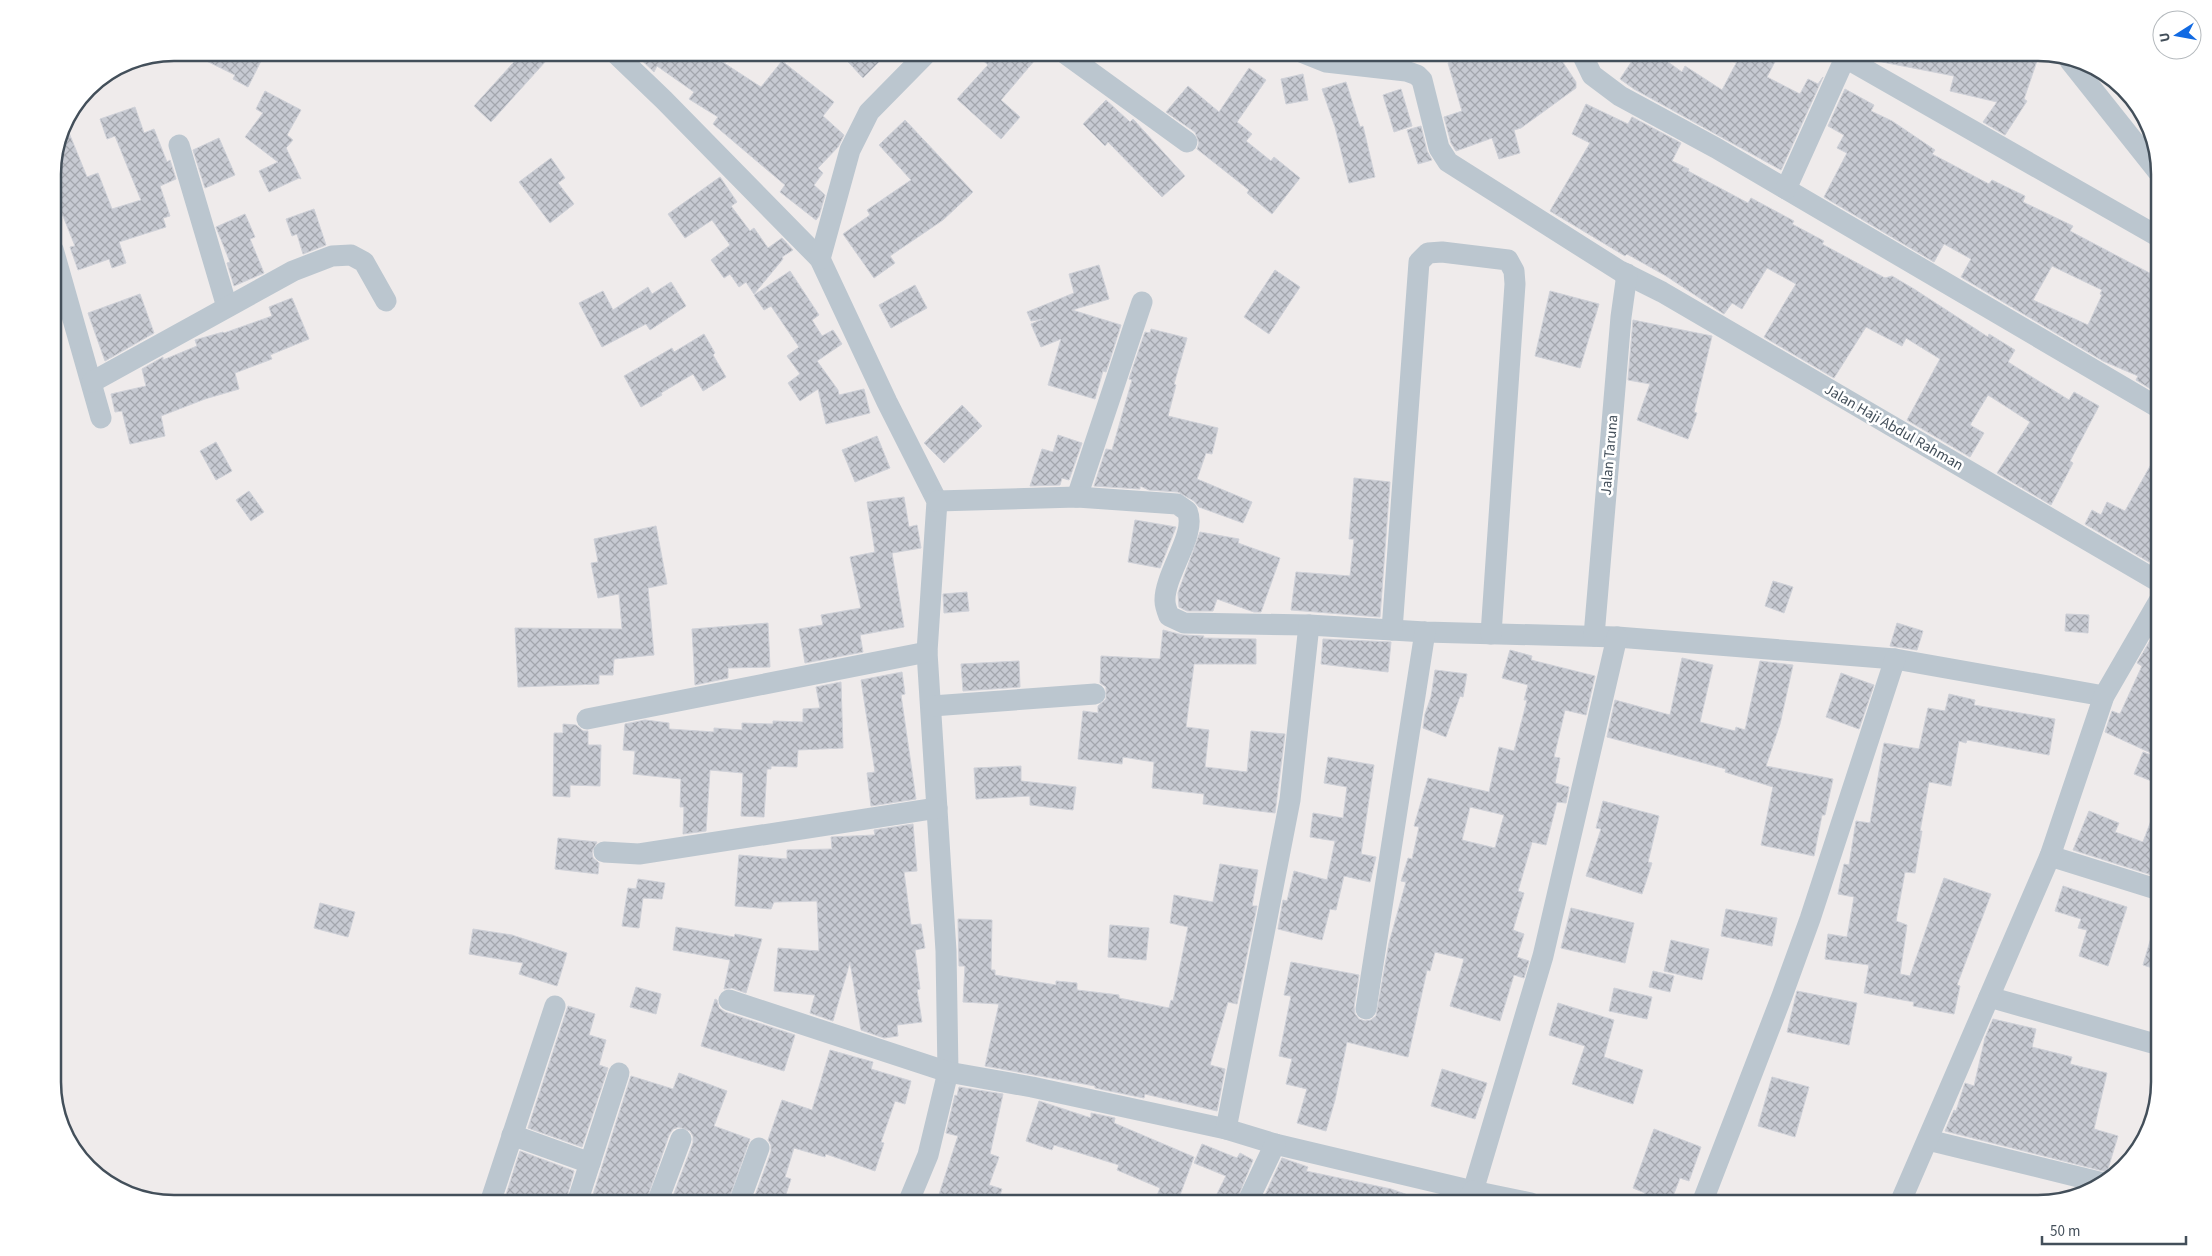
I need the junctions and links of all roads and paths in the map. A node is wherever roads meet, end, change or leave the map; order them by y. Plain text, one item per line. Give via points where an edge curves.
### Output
1 (623, 61) edge
2 (919, 61) edge
3 (1075, 61) edge
4 (1324, 61) edge
5 (1585, 61) edge
6 (1840, 61) edge
7 (1855, 61) edge
8 (2076, 68) edge
9 (1187, 142) dead end
10 (179, 145) dead end
11 (2150, 162) edge
12 (1786, 189) junction
13 (2151, 231) edge
14 (820, 259) junction
15 (1627, 274) junction
16 (61, 276) edge
17 (386, 301) dead end
18 (1142, 302) dead end
19 (227, 307) junction
20 (92, 382) junction
21 (2151, 403) edge
22 (101, 418) dead end
23 (1077, 497) junction
24 (937, 502) junction
25 (2151, 577) edge
26 (2151, 615) edge
27 (1309, 625) junction
28 (1392, 630) junction
29 (1425, 632) junction
30 (1491, 634) junction
31 (1594, 636) junction
32 (1617, 637) junction
33 (927, 652) junction
34 (1895, 659) junction
35 (1095, 694) dead end
36 (2104, 696) junction
37 (932, 706) junction
38 (588, 718) dead end
39 (937, 808) junction
40 (604, 852) dead end
41 (2050, 856) junction
42 (2151, 887) edge
43 (1990, 997) junction
44 (729, 1000) dead end
45 (556, 1006) dead end
46 (1366, 1009) dead end
47 (2151, 1042) edge
48 (948, 1072) junction
49 (619, 1073) dead end
50 (1226, 1129) junction
51 (512, 1135) junction
52 (681, 1139) dead end
53 (1928, 1140) junction
54 (1275, 1144) junction
55 (759, 1148) dead end
56 (590, 1163) junction
57 (2093, 1181) edge
58 (493, 1195) edge
59 (581, 1195) edge
60 (660, 1195) edge
61 (742, 1195) edge
62 (912, 1195) edge
63 (1251, 1195) edge
64 (1463, 1195) edge
65 (1471, 1195) edge
66 (1705, 1195) edge
67 (1904, 1195) edge

1 - 14 street
2 - 14 street via 869,112 850,150
3 - 9 street
4 - 15 street, Jalan Haji Abdul Rahman via 1417,75 1422,80 1439,148 1448,162
5 - 12 street via 1592,75 1620,96
6 - 12 street
7 - 13 street
8 - 11 street
10 - 19 street
12 - 21 street
14 - 24 street
15 - 25 street, Jalan Haji Abdul Rahman
15 - 31 street, Jalan Taruna
16 - 20 street
17 - 19 street via 364,262 351,255 332,256 293,271
18 - 23 street
19 - 20 street
20 - 22 street
23 - 24 street
23 - 27 street via 1177,504 1187,511 1190,524 1166,590 1164,602 1169,616 1184,624
24 - 33 street
26 - 36 street
27 - 28 street
27 - 50 street via 1290,800
28 - 29 street
28 - 30 street via 1419,262 1428,253 1442,252 1508,260 1516,284
29 - 30 street
29 - 46 street
30 - 31 street
31 - 32 street
32 - 34 street
32 - 65 street via 1543,956
33 - 37 street
33 - 38 street
34 - 36 street
34 - 66 street via 1798,953
35 - 37 street
36 - 41 street
37 - 39 street
39 - 40 street via 639,854
39 - 48 street via 946,951
41 - 42 street
41 - 43 street
43 - 47 street
43 - 53 street
44 - 48 street
45 - 51 street
48 - 50 street
48 - 62 street via 928,1155
49 - 56 street
50 - 54 street
51 - 56 street
51 - 58 street
52 - 60 street
53 - 57 street
53 - 67 street
54 - 63 street
54 - 64 street
55 - 61 street
56 - 59 street

